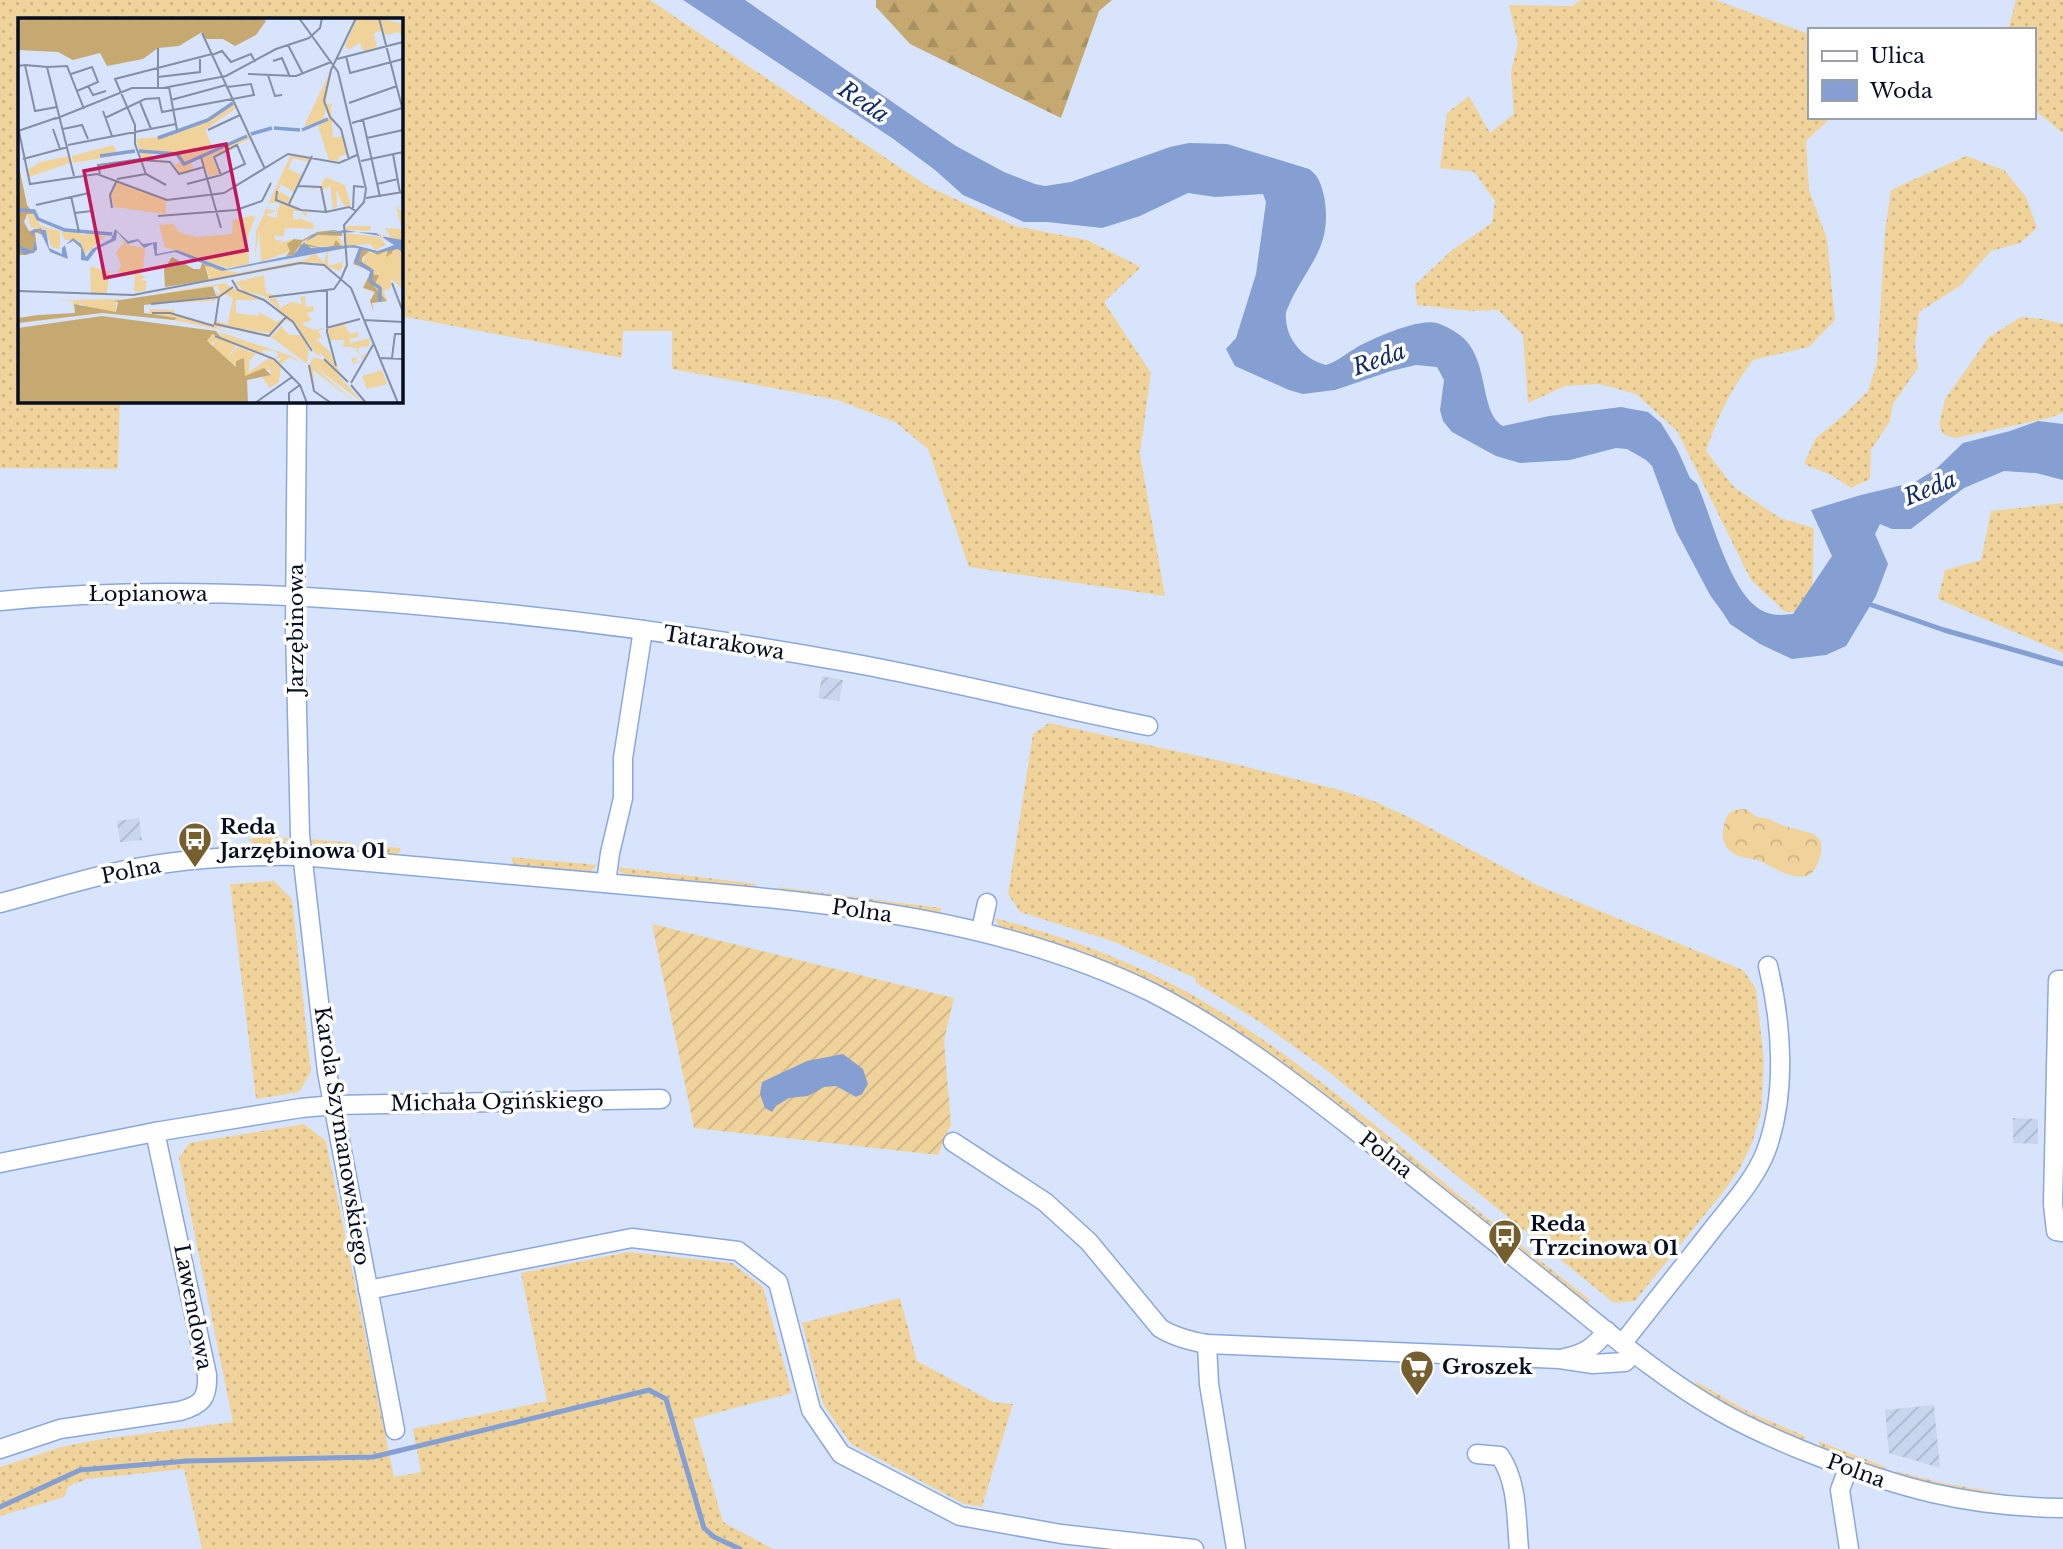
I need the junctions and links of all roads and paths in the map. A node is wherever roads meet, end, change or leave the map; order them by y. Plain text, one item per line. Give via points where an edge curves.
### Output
1 (297, 402) edge
2 (296, 596) junction
3 (0, 601) edge
4 (643, 630) junction
5 (1148, 726) dead end
6 (302, 856) junction
7 (606, 883) junction
8 (987, 903) dead end
9 (0, 904) edge
10 (981, 930) junction
11 (1768, 966) dead end
12 (2063, 980) edge
13 (661, 1099) dead end
14 (334, 1105) junction
15 (155, 1132) junction
16 (953, 1142) dead end
17 (0, 1163) edge
18 (2063, 1232) edge
19 (368, 1290) junction
20 (1607, 1331) junction
21 (1207, 1344) junction
22 (1627, 1348) junction
23 (1560, 1359) junction
24 (395, 1430) dead end
25 (0, 1449) edge
26 (1476, 1454) dead end
27 (1848, 1468) junction
28 (2063, 1508) edge
29 (1195, 1549) edge
30 (1236, 1549) edge
31 (1519, 1549) edge
32 (1849, 1549) edge

1 - 2 street, Jarzębinowa
2 - 3 street, Łopianowa via 159,592
2 - 4 street, Tatarakowa
2 - 6 street, Jarzębinowa
4 - 5 street, Tatarakowa via 848,662
4 - 7 street via 623,758 623,798
6 - 7 street, Polna
6 - 9 street, Polna via 175,862
6 - 14 street, Karola Szymanowskiego
7 - 10 street, Polna via 770,898
8 - 10 street
10 - 20 street, Polna via 1117,977 1215,1028 1291,1080
11 - 22 street via 1779,1057 1777,1109 1765,1151 1750,1182
12 - 18 street via 2058,980 2053,1204 2056,1231
13 - 14 street, Michała Ogińskiego
14 - 15 street
14 - 19 street, Karola Szymanowskiego
15 - 17 street
15 - 25 street, Lawendowa via 207,1389 202,1399 180,1411 61,1429
16 - 21 street via 1045,1202 1089,1242 1160,1328
19 - 24 street, Karola Szymanowskiego
19 - 29 street, Karola Szymanowskiego via 632,1238 738,1251 778,1282 811,1410 841,1454 960,1516 1061,1534
20 - 22 street, Polna
20 - 23 street via 1593,1349
21 - 23 street
21 - 30 street via 1209,1384
22 - 23 street via 1625,1362
22 - 27 street, Polna via 1728,1416
26 - 31 street via 1500,1456 1508,1468
27 - 28 street, Polna via 1955,1500
27 - 32 street via 1840,1490

